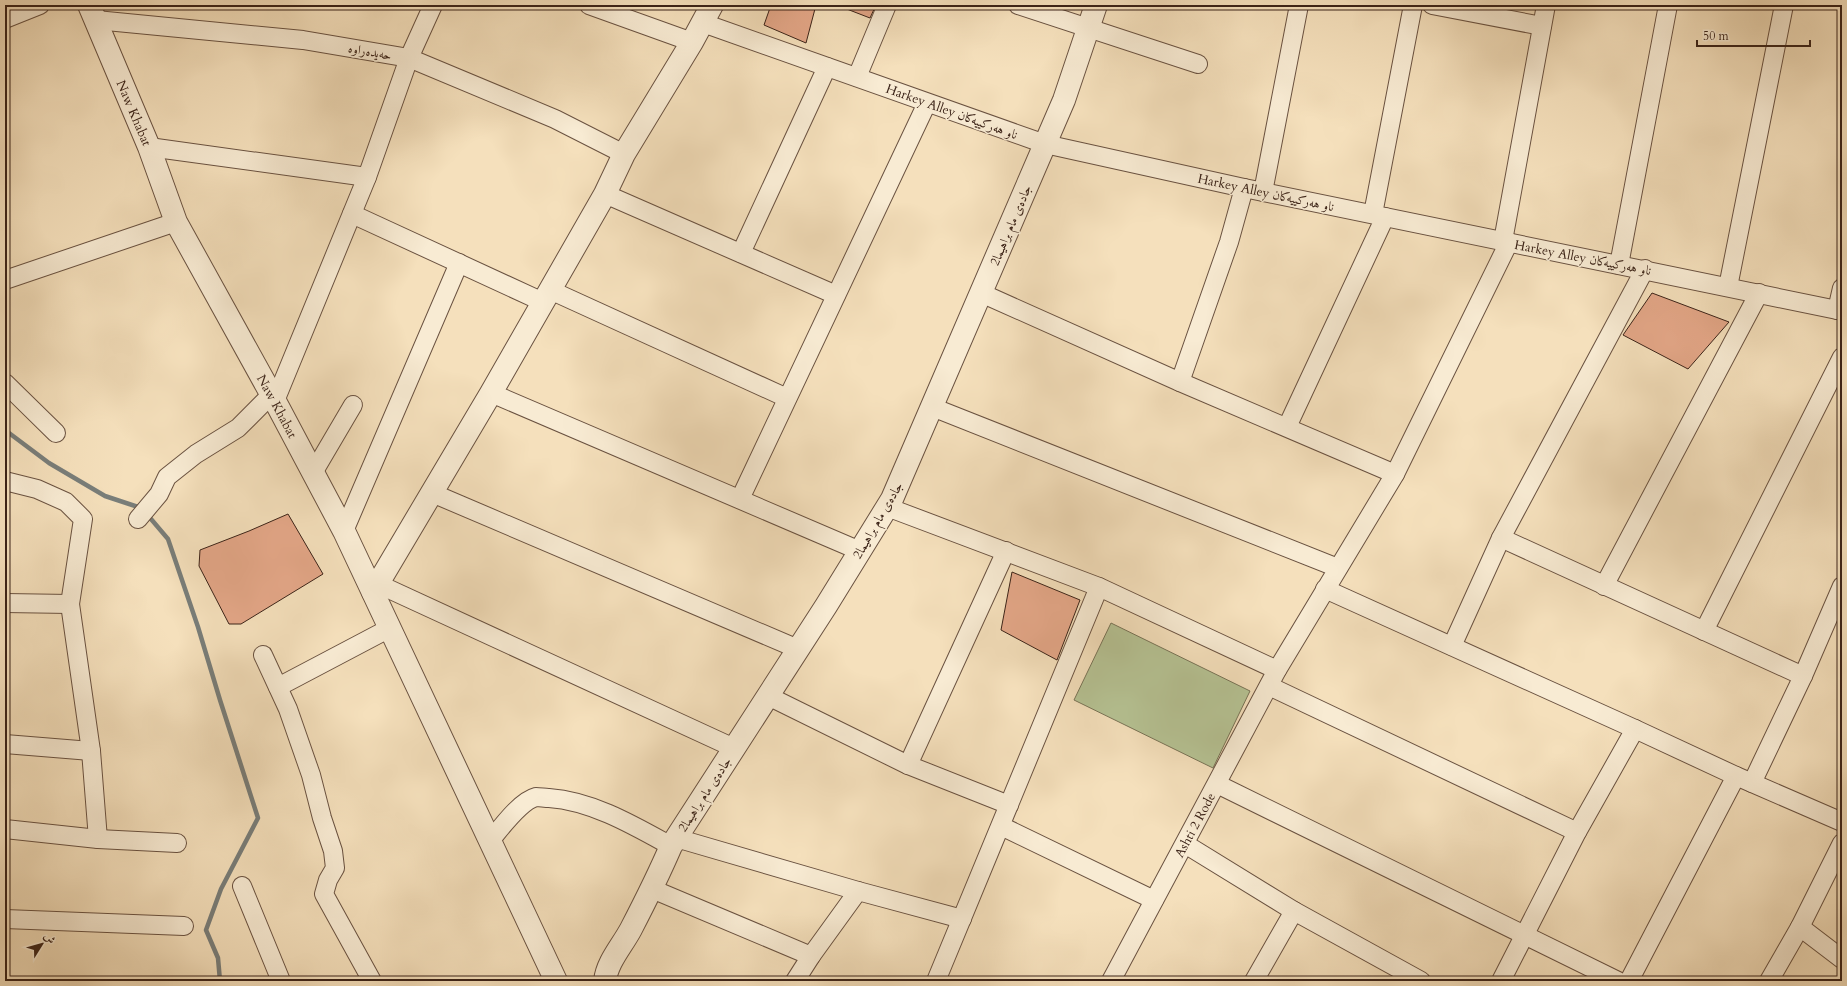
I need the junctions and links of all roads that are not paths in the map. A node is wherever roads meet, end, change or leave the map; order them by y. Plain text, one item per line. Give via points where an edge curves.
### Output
1 (40, 5) edge
2 (433, 5) edge
3 (589, 5) edge
4 (887, 5) edge
5 (1018, 5) edge
6 (1096, 5) edge
7 (1299, 5) edge
8 (1413, 5) edge
9 (1432, 5) edge
10 (1546, 5) edge
11 (1668, 5) edge
12 (1784, 5) edge
13 (93, 13) edge
14 (707, 14) edge
15 (5, 19) edge
16 (1542, 26) junction
17 (1088, 29) junction
18 (692, 42) junction
19 (409, 58) junction
20 (1198, 64) dead end
21 (828, 67) junction
22 (858, 77) junction
23 (927, 103) junction
24 (1045, 144) junction
25 (149, 147) junction
26 (624, 154) junction
27 (366, 177) junction
28 (1244, 188) junction
29 (1263, 192) junction
30 (605, 194) junction
31 (352, 214) junction
32 (1379, 216) junction
33 (176, 222) junction
34 (1506, 242) junction
35 (741, 253) junction
36 (459, 263) junction
37 (1619, 265) junction
38 (1645, 269) junction
39 (5, 280) edge
40 (1728, 288) junction
41 (1842, 288) edge
42 (981, 293) junction
43 (1759, 293) junction
44 (547, 296) junction
45 (836, 296) junction
46 (1840, 311) edge
47 (1842, 357) edge
48 (1180, 382) junction
49 (5, 383) edge
50 (490, 393) junction
51 (273, 398) junction
52 (787, 398) junction
53 (353, 405) dead end
54 (932, 407) junction
55 (1287, 427) junction
56 (56, 433) dead end
57 (313, 473) junction
58 (1395, 474) junction
59 (5, 481) edge
60 (432, 493) junction
61 (740, 499) junction
62 (887, 507) junction
63 (138, 519) dead end
64 (344, 531) junction
65 (1501, 538) junction
66 (860, 551) junction
67 (1006, 551) junction
68 (1338, 568) junction
69 (1604, 586) junction
70 (1842, 586) edge
71 (1099, 587) junction
72 (376, 588) junction
73 (1325, 589) junction
74 (5, 603) edge
75 (70, 604) junction
76 (390, 628) junction
77 (1704, 631) junction
78 (1452, 646) junction
79 (798, 649) junction
80 (263, 655) dead end
81 (1277, 670) junction
82 (1803, 676) junction
83 (1269, 686) junction
84 (278, 687) junction
85 (768, 696) junction
86 (1635, 729) junction
87 (5, 744) edge
88 (734, 748) junction
89 (91, 751) junction
90 (908, 764) junction
91 (1744, 780) junction
92 (1217, 784) junction
93 (1009, 805) junction
94 (1842, 822) edge
95 (1001, 826) junction
96 (5, 829) edge
97 (1577, 832) junction
98 (98, 839) junction
99 (490, 841) junction
100 (673, 842) junction
101 (177, 843) dead end
102 (1842, 843) edge
103 (1185, 844) junction
104 (242, 886) dead end
105 (652, 889) junction
106 (858, 891) junction
107 (1154, 900) junction
108 (1294, 911) junction
109 (5, 918) edge
110 (962, 919) junction
111 (184, 926) dead end
112 (1800, 928) junction
113 (1524, 935) junction
114 (811, 956) junction
115 (1842, 959) edge
116 (281, 981) edge
117 (372, 981) edge
118 (556, 981) edge
119 (605, 981) edge
120 (795, 981) edge
121 (936, 981) edge
122 (1111, 981) edge
123 (1254, 981) edge
124 (1421, 981) edge
125 (1501, 981) edge
126 (1618, 981) edge
127 (1629, 981) edge
128 (1769, 981) edge

1 - 15 street
2 - 19 street
3 - 18 street
4 - 22 street
5 - 17 street
6 - 17 street, جادەی مام براهیما2
7 - 29 street
8 - 32 street
9 - 16 street
10 - 16 street, Ashti 2 Rode
11 - 37 street
12 - 40 street
13 - 19 street, حەیدەراوە via 303,40
13 - 25 street, Naw Khabat
14 - 18 street
14 - 21 street, Harkey Alley ناو هەركييەكان
16 - 34 street, Ashti 2 Rode
17 - 20 street
17 - 24 street, جادەی مام براهیما2 via 1064,100
18 - 26 street
19 - 26 street, حەیدەراوە via 555,119
19 - 27 street
21 - 22 street, Harkey Alley ناو هەركييەكان
21 - 35 street
22 - 23 street, Harkey Alley ناو هەركييەكان
23 - 24 street, Harkey Alley ناو هەركييەكان
23 - 45 street
24 - 28 street, Harkey Alley ناو هەركييەكان
24 - 42 street, جادەی مام براهیما2
25 - 27 street
25 - 33 street, Naw Khabat
26 - 30 street
27 - 31 street
28 - 29 street, Harkey Alley ناو هەركييەكان
28 - 48 street via 1235,222
29 - 32 street, Harkey Alley ناو هەركييەكان
30 - 35 street
30 - 44 street
31 - 36 street
31 - 51 street
32 - 34 street, Harkey Alley ناو هەركييەكان
32 - 55 street
33 - 39 street
33 - 51 street, Naw Khabat
34 - 37 street, Harkey Alley ناو هەركييەكان
34 - 58 street, Ashti 2 Rode
35 - 45 street
36 - 44 street
36 - 64 street
37 - 38 street, Harkey Alley ناو هەركييەكان
38 - 40 street, Harkey Alley ناو هەركييەكان
38 - 65 street
40 - 43 street, Harkey Alley ناو هەركييەكان
41 - 46 street
42 - 48 street
42 - 54 street, جادەی مام براهیما2
43 - 46 street, Harkey Alley ناو هەركييەكان
43 - 69 street
44 - 50 street
44 - 52 street
45 - 52 street
47 - 77 street
48 - 55 street
49 - 56 street
50 - 60 street
50 - 61 street
51 - 57 street, Naw Khabat
51 - 63 street via 238,428 196,454 167,477 159,494
52 - 61 street
53 - 57 street
54 - 62 street, جادەی مام براهیما2
54 - 68 street
55 - 58 street
57 - 64 street, Naw Khabat
58 - 68 street, Ashti 2 Rode
59 - 75 street via 37,489 66,502 83,519
60 - 72 street
60 - 79 street
61 - 66 street
62 - 66 street, جادەی مام براهیما2
62 - 67 street
64 - 72 street, Naw Khabat
65 - 69 street
65 - 78 street
66 - 79 street, جادەی مام براهیما2
67 - 71 street
67 - 90 street
68 - 73 street, Ashti 2 Rode
69 - 77 street
70 - 82 street
71 - 81 street
71 - 93 street
72 - 76 street, Naw Khabat
72 - 88 street
73 - 78 street
73 - 81 street, Ashti 2 Rode
74 - 75 street
75 - 89 street
76 - 84 street
76 - 99 street, Naw Khabat
77 - 82 street
78 - 86 street
79 - 85 street, جادەی مام براهیما2
80 - 84 street
81 - 83 street, Ashti 2 Rode
82 - 91 street
83 - 92 street, Ashti 2 Rode
83 - 97 street
84 - 117 street via 301,742 333,852 335,868 324,894
85 - 88 street, جادەی مام براهیما2
85 - 90 street
86 - 91 street
86 - 97 street
87 - 89 street
88 - 100 street, جادەی مام براهیما2
89 - 98 street
90 - 93 street
91 - 94 street
91 - 127 street
92 - 103 street, Ashti 2 Rode
92 - 113 street
93 - 95 street
95 - 107 street
95 - 110 street
96 - 98 street
97 - 113 street
98 - 101 street
99 - 100 street via 512,815 536,797 566,799
99 - 118 street, Naw Khabat
100 - 105 street, جادەی مام براهیما2
100 - 106 street
102 - 112 street
103 - 107 street, Ashti 2 Rode
103 - 108 street
104 - 116 street
105 - 114 street
105 - 119 street, جادەی مام براهیما2 via 606,970
106 - 110 street
106 - 114 street
107 - 122 street, Ashti 2 Rode
108 - 123 street
108 - 124 street
109 - 111 street
110 - 121 street
112 - 115 street
112 - 128 street
113 - 125 street
113 - 126 street
114 - 120 street

